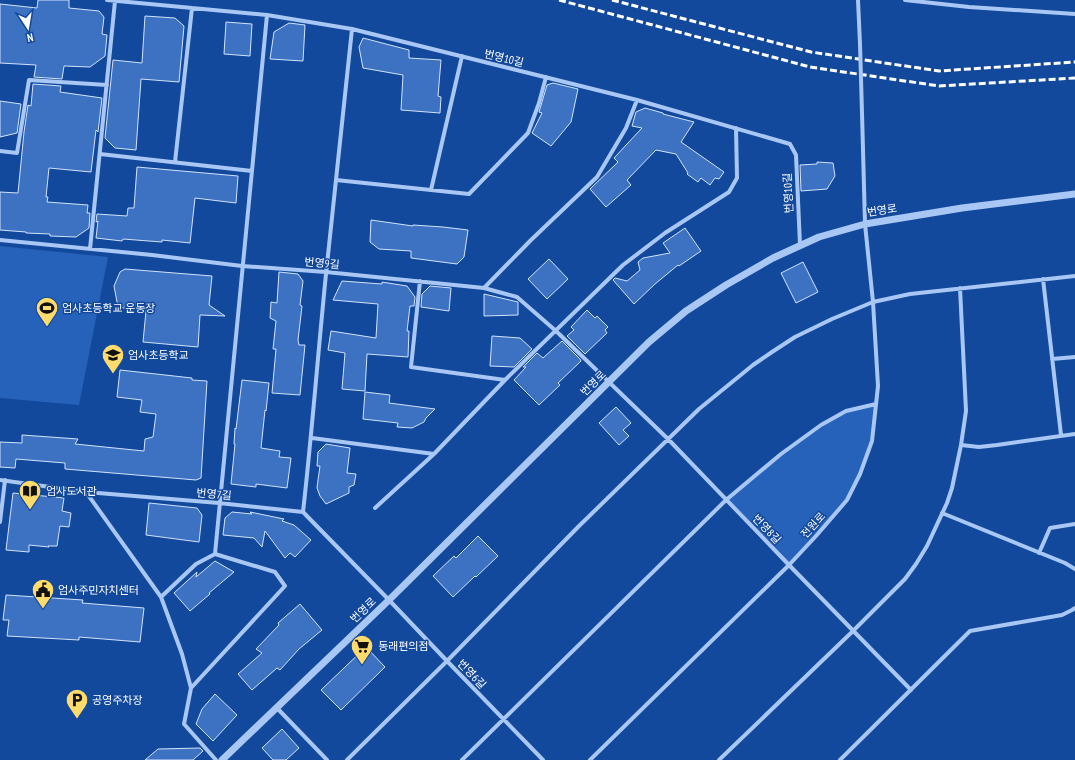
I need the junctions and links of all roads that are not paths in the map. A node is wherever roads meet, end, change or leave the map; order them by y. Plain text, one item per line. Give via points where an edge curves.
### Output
1 (107, 0) edge
2 (858, 0) edge
3 (905, 0) edge
4 (115, 1) edge
5 (192, 8) junction
6 (1075, 14) edge
7 (267, 15) junction
8 (352, 29) junction
9 (462, 56) junction
10 (546, 77) junction
11 (107, 85) junction
12 (637, 100) junction
13 (736, 128) junction
14 (0, 151) edge
15 (100, 154) junction
16 (175, 162) junction
17 (252, 171) junction
18 (336, 180) junction
19 (431, 190) junction
20 (1075, 194) edge
21 (865, 224) junction
22 (0, 240) edge
23 (800, 245) junction
24 (90, 249) junction
25 (242, 266) junction
26 (326, 272) junction
27 (1075, 276) edge
28 (1043, 279) junction
29 (420, 281) junction
30 (484, 288) junction
31 (960, 288) junction
32 (873, 302) junction
33 (556, 331) junction
34 (1075, 357) edge
35 (1052, 360) junction
36 (505, 380) junction
37 (609, 383) junction
38 (876, 404) junction
39 (1075, 434) edge
40 (1061, 436) junction
41 (312, 438) junction
42 (668, 439) junction
43 (961, 445) junction
44 (434, 454) junction
45 (2, 480) edge
46 (86, 492) junction
47 (726, 500) junction
48 (219, 503) junction
49 (375, 508) dead end
50 (303, 512) junction
51 (942, 513) junction
52 (0, 522) edge
53 (1075, 524) edge
54 (1039, 553) junction
55 (215, 554) junction
56 (788, 565) junction
57 (1075, 569) edge
58 (161, 596) junction
59 (389, 600) junction
60 (1075, 608) edge
61 (853, 631) junction
62 (447, 661) junction
63 (191, 688) junction
64 (911, 690) junction
65 (277, 708) junction
66 (504, 720) junction
67 (216, 760) edge
68 (222, 760) edge
69 (327, 760) edge
70 (347, 760) edge
71 (462, 760) edge
72 (543, 760) edge
73 (590, 760) edge
74 (719, 760) edge
75 (840, 760) edge

1 - 4 street, 번영10길
2 - 21 street, 전원로, bridge
3 - 6 street
4 - 5 street, 번영10길
4 - 11 street
5 - 7 street, 번영10길
5 - 16 street
7 - 8 street, 번영10길
7 - 17 street
8 - 9 street, 번영10길
8 - 18 street
9 - 10 street, 번영10길
9 - 19 street
10 - 12 street, 번영10길
10 - 19 street via 528,133 468,194
11 - 14 street via 29,80 17,154
11 - 15 street
12 - 13 street, 번영10길
12 - 30 street via 626,128 598,177
13 - 23 street, 번영10길 via 790,144 796,155
13 - 33 street via 737,178 729,192 665,233 624,265
15 - 16 street
15 - 24 street
16 - 17 street
17 - 25 street
18 - 19 street
18 - 26 street
20 - 21 street, 번영로 via 962,208
21 - 23 street, 번영로
21 - 32 street, 전원로
22 - 24 street, 번영9길
23 - 37 street, 번영로 via 733,281 686,311 649,342
24 - 25 street, 번영9길
25 - 26 street, 번영9길
25 - 48 street
26 - 29 street, 번영9길
26 - 41 street
27 - 28 street
28 - 31 street
28 - 35 street
29 - 30 street, 번영9길
29 - 36 street via 411,368
30 - 33 street, 번영9길 via 516,297
31 - 32 street via 910,294
31 - 43 street via 966,411
32 - 38 street, 전원로 via 878,386
32 - 42 street via 807,331 772,352 699,409
33 - 36 street
33 - 37 street, 번영9길
34 - 35 street
35 - 40 street
36 - 44 street
37 - 42 street, 번영8길
37 - 59 street, 번영로
38 - 47 street via 846,411 821,425 781,454
38 - 56 street, 전원로 via 872,441 847,500
39 - 40 street
40 - 43 street via 979,447
41 - 44 street
41 - 50 street
42 - 47 street, 번영8길
42 - 62 street
43 - 51 street via 952,488
44 - 49 street
45 - 46 street, 번영7길
45 - 52 street
46 - 48 street, 번영7길
46 - 58 street
47 - 56 street, 번영8길
47 - 66 street
48 - 50 street, 번영7길
48 - 55 street
50 - 59 street
51 - 54 street
51 - 61 street via 913,569
53 - 54 street via 1050,528
54 - 57 street
55 - 58 street via 196,564
55 - 63 street via 275,572 285,586
56 - 61 street, 번영8길
56 - 73 street, 전원로
58 - 63 street
59 - 62 street, 번영6길
59 - 65 street, 번영로
60 - 64 street via 1062,615 970,631
61 - 64 street, 번영8길
61 - 74 street
62 - 66 street, 번영6길
62 - 70 street
63 - 67 street via 184,724
64 - 75 street
65 - 68 street, 번영로
65 - 69 street
66 - 71 street
66 - 72 street, 번영6길

